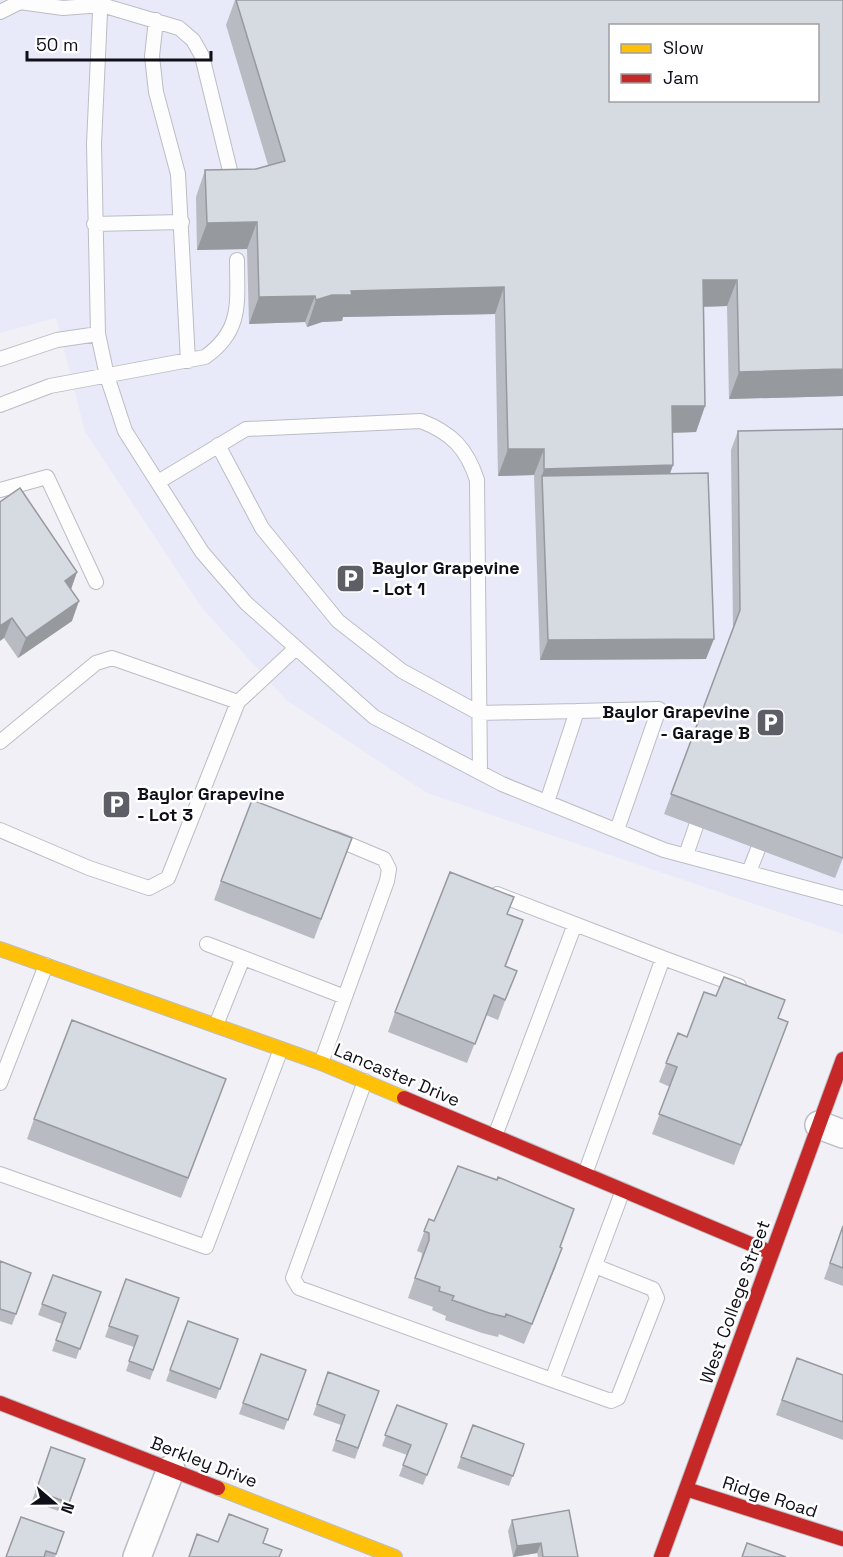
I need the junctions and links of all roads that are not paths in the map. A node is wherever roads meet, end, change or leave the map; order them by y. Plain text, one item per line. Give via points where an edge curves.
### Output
1 (103, 3) edge
2 (0, 12) edge
3 (156, 20) junction
4 (234, 187) edge
5 (182, 222) junction
6 (94, 224) junction
7 (237, 260) dead end
8 (98, 334) junction
9 (0, 359) edge
10 (188, 361) junction
11 (107, 376) junction
12 (0, 405) edge
13 (219, 446) junction
14 (158, 482) junction
15 (0, 490) edge
16 (96, 582) dead end
17 (296, 648) junction
18 (238, 702) junction
19 (577, 711) junction
20 (479, 713) junction
21 (0, 742) edge
22 (480, 772) junction
23 (547, 802) junction
24 (696, 826) edge
25 (0, 830) edge
26 (617, 830) junction
27 (321, 833) edge
28 (758, 849) edge
29 (686, 855) junction
30 (749, 872) junction
31 (485, 890) edge
32 (843, 898) edge
33 (575, 924) junction
34 (207, 944) dead end
35 (0, 948) edge
36 (243, 958) junction
37 (663, 958) junction
38 (46, 965) junction
39 (750, 990) edge
40 (345, 997) junction
41 (216, 1025) junction
42 (281, 1048) junction
43 (843, 1059) edge
44 (321, 1063) junction
45 (365, 1081) junction
46 (0, 1083) edge
47 (831, 1130) edge
48 (495, 1136) junction
49 (0, 1174) edge
50 (585, 1174) junction
51 (623, 1190) junction
52 (772, 1253) junction
53 (595, 1266) junction
54 (552, 1380) junction
55 (0, 1403) edge
56 (171, 1469) junction
57 (686, 1489) junction
58 (843, 1539) edge
59 (137, 1557) edge
60 (395, 1557) edge
61 (661, 1557) edge

1 - 2 lane via 63,8 20,2
1 - 3 lane
1 - 6 lane via 94,144
3 - 4 lane via 179,28 193,40 202,56
3 - 5 lane via 152,56 156,92 178,174
5 - 6 lane
5 - 10 lane
6 - 8 lane
7 - 10 lane via 237,310 232,329 221,346 205,357
8 - 9 lane via 57,340
8 - 11 lane
10 - 11 lane
11 - 12 lane via 50,387
11 - 14 lane via 125,431
13 - 14 lane
13 - 20 lane via 262,528 338,621 402,671
13 - 20 lane via 246,429 400,420 421,421 458,442 471,459 477,480
14 - 17 lane via 202,552 246,603
15 - 16 lane via 47,477
17 - 18 lane
17 - 22 lane via 374,717
18 - 21 lane via 112,658 96,663
18 - 25 lane via 168,878 149,888 89,868
19 - 20 lane
19 - 23 lane
19 - 26 lane via 659,709
20 - 22 lane
22 - 23 lane
23 - 26 lane
24 - 29 lane
26 - 29 lane
27 - 40 lane via 384,858 389,869
28 - 30 lane
29 - 30 lane
30 - 32 lane
31 - 33 lane
33 - 37 lane
33 - 48 lane
34 - 36 lane
35 - 38 street, Lancaster Drive
36 - 40 lane
36 - 41 lane
37 - 39 lane
37 - 50 lane
38 - 41 street, Lancaster Drive
38 - 46 lane
40 - 44 lane
41 - 42 street, Lancaster Drive
42 - 44 street, Lancaster Drive
42 - 49 lane via 206,1247
43 - 47 street, West College Street
44 - 45 street, Lancaster Drive
45 - 48 street, Lancaster Drive
45 - 54 lane via 293,1278 299,1288
47 - 52 street, West College Street
48 - 50 street, Lancaster Drive
50 - 51 street, Lancaster Drive
51 - 52 street, Lancaster Drive
51 - 53 lane
52 - 57 street, West College Street
53 - 54 lane
53 - 54 lane via 653,1289 657,1298 618,1398 611,1401
55 - 56 street, Berkley Drive
56 - 59 street
56 - 60 street, Berkley Drive
57 - 58 street, Ridge Road
57 - 61 street, West College Street

